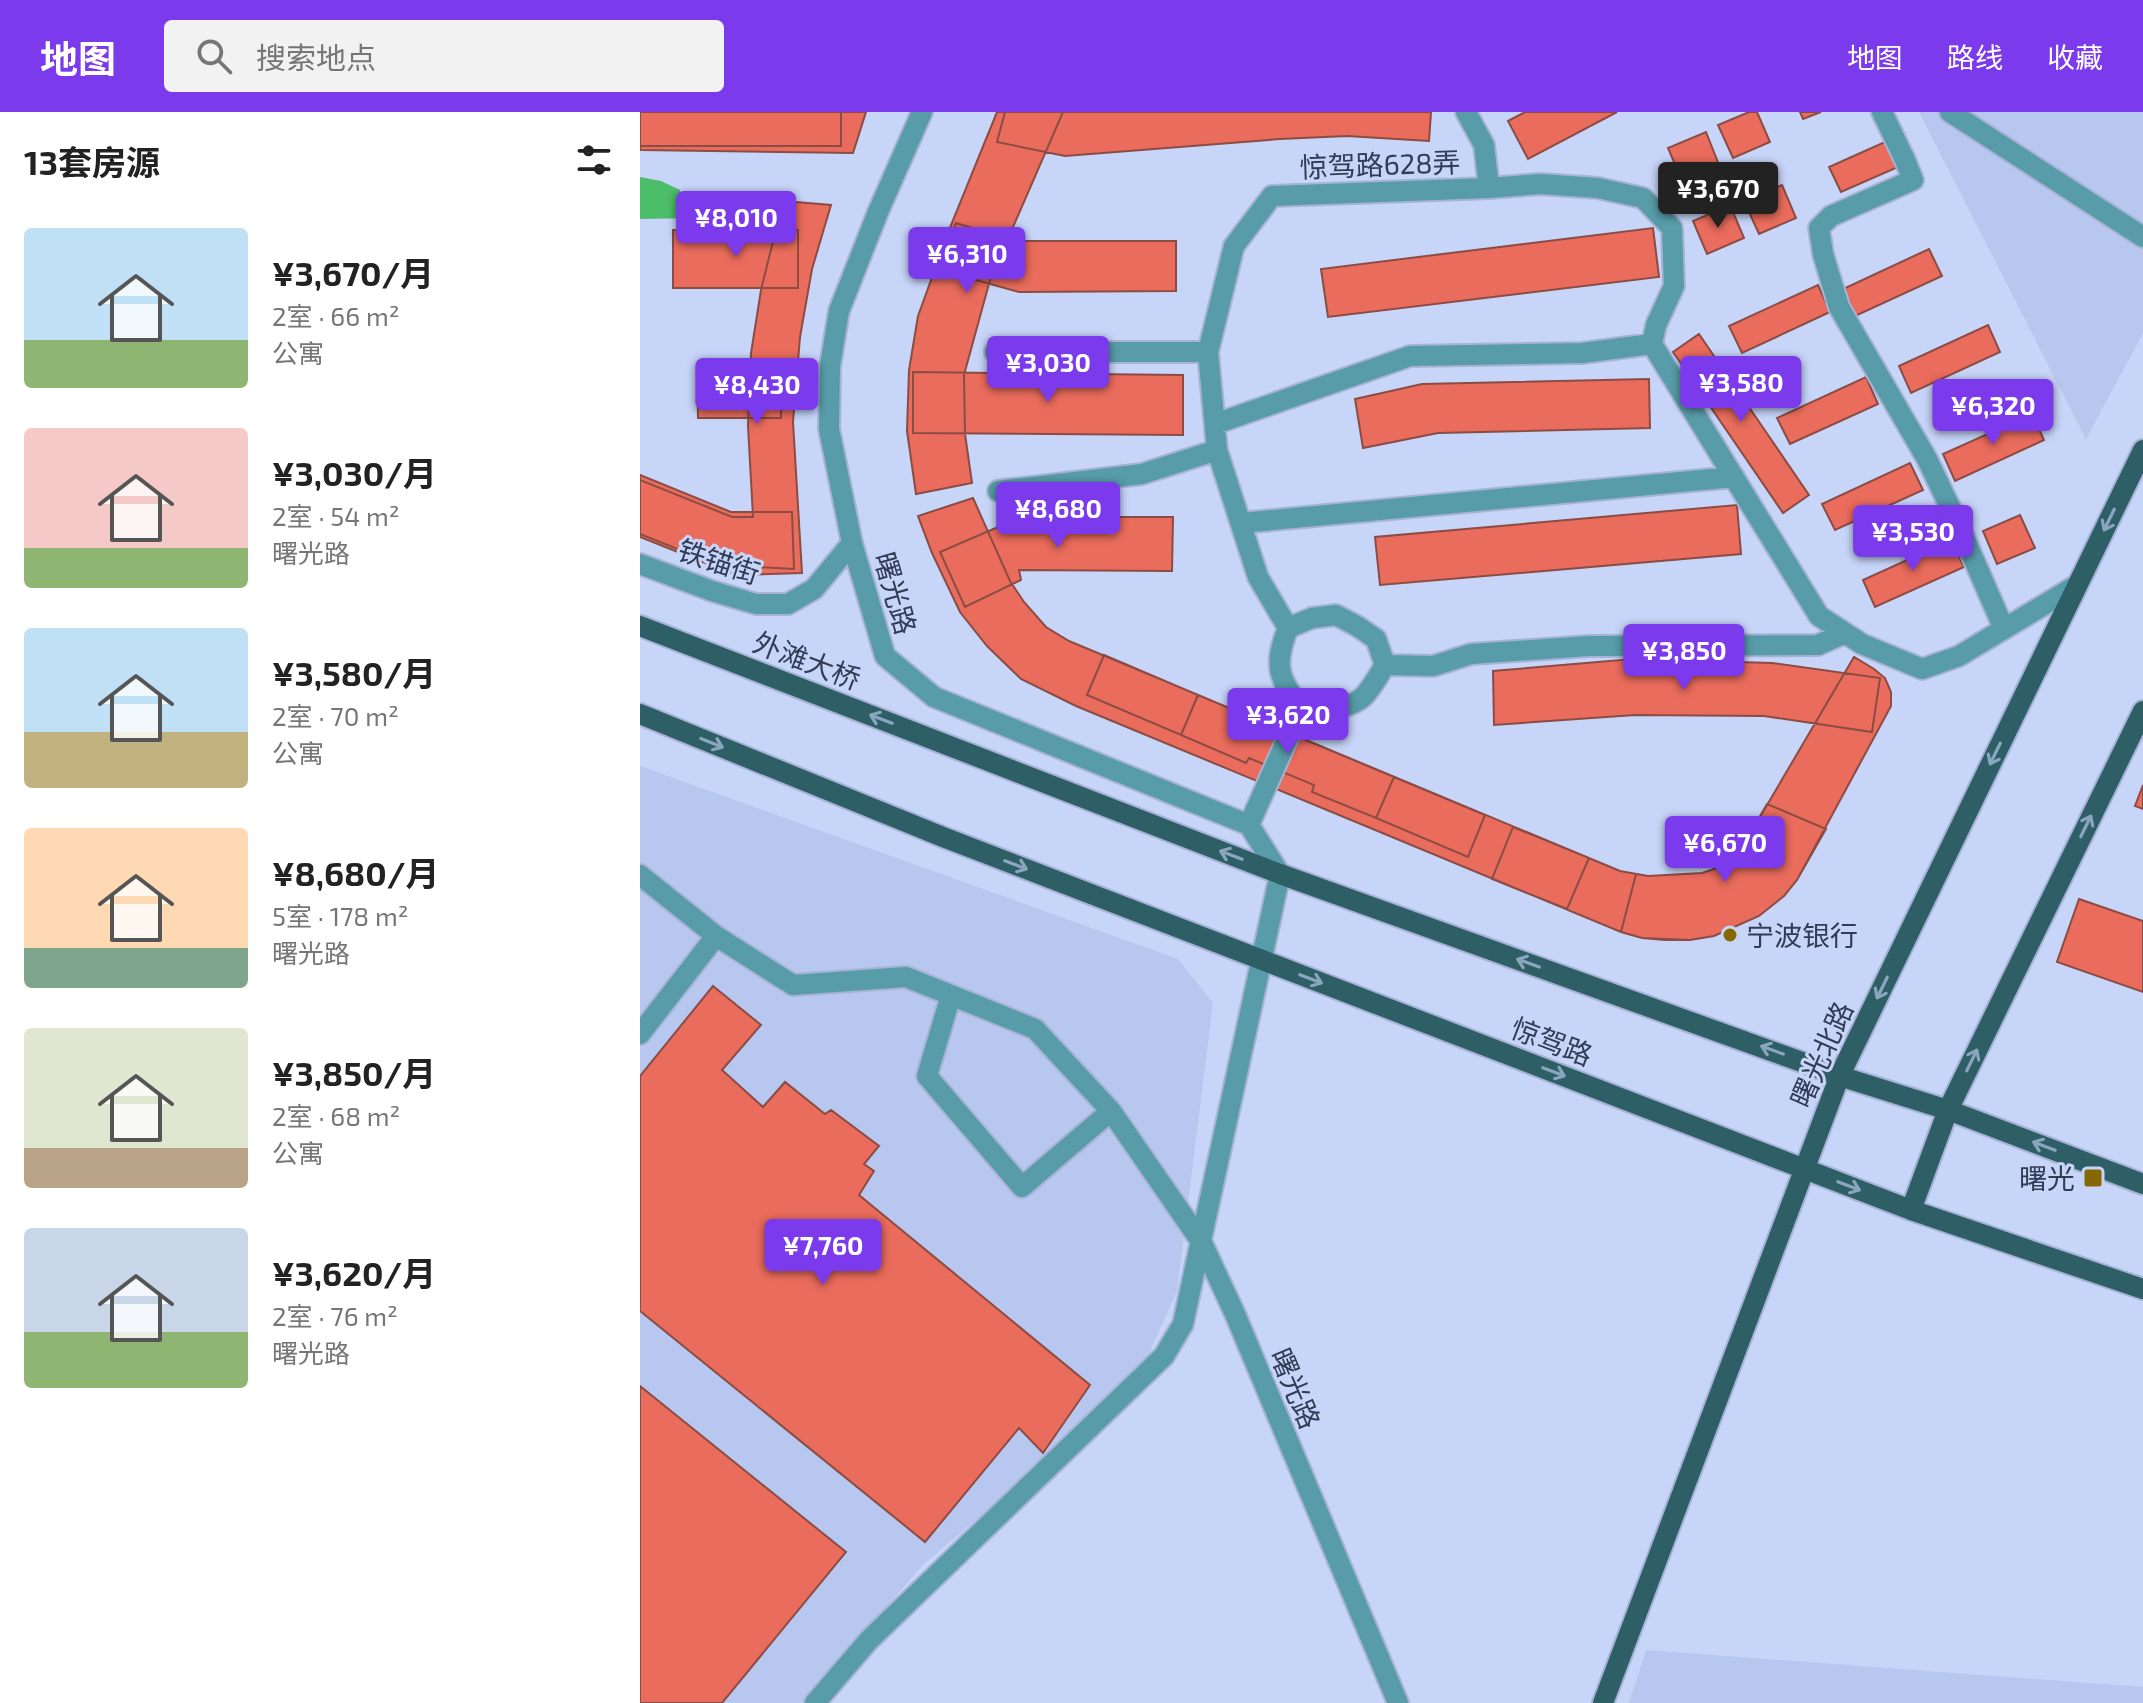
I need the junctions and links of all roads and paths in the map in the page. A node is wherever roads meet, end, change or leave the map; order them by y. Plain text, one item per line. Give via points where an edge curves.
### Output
1 (922, 112) edge
2 (1466, 112) edge
3 (1882, 112) edge
4 (1950, 112) edge
5 (1489, 188) junction
6 (2143, 237) edge
7 (1652, 344) junction
8 (995, 352) dead end
9 (1208, 352) junction
10 (1215, 424) junction
11 (1217, 450) junction
12 (2143, 450) edge
13 (1734, 477) junction
14 (998, 491) dead end
15 (1241, 523) junction
16 (852, 543) junction
17 (640, 564) edge
18 (2077, 585) junction
19 (640, 626) edge
20 (1288, 628) junction
21 (2004, 629) junction
22 (1845, 633) junction
23 (1385, 665) junction
24 (1301, 708) junction
25 (2143, 711) edge
26 (640, 714) edge
27 (1249, 825) junction
28 (1280, 874) junction
29 (640, 875) edge
30 (716, 936) junction
31 (1261, 959) junction
32 (951, 995) junction
33 (640, 1034) edge
34 (1840, 1075) junction
35 (1948, 1110) junction
36 (1111, 1111) junction
37 (1803, 1168) junction
38 (2143, 1184) edge
39 (1911, 1210) junction
40 (1202, 1243) junction
41 (2143, 1289) edge
42 (815, 1703) edge
43 (1398, 1703) edge
44 (1603, 1703) edge

1 - 16 street, 曙光路 via 839,311 830,366 829,429
2 - 5 street, 惊驾路628弄 via 1484,145
3 - 21 street via 1913,180 1831,216 1819,228 1823,254 1839,307 1927,459
4 - 6 street
5 - 7 street via 1540,184 1643,198 1672,228 1674,286
5 - 9 street, 惊驾路628弄 via 1272,196 1234,246
7 - 10 street via 1582,353 1410,356
7 - 13 street
8 - 9 street
9 - 10 street, 惊驾路628弄
10 - 11 street, 惊驾路628弄
11 - 14 street via 1142,474
11 - 15 street, 惊驾路628弄
12 -> 18 main road, 曙光北路
13 - 15 street
13 - 22 street via 1819,616
15 - 20 street, 惊驾路628弄 via 1258,577
16 - 17 street, 铁锚街 via 814,589 788,604 756,604
16 - 27 street, 曙光路 via 885,656 934,697
18 - 21 street
18 -> 34 main road, 曙光北路
28 -> 19 main road, 外滩大桥
20 - 23 street via 1336,615 1376,639
20 - 24 street via 1279,652 1280,676
21 - 22 street via 1959,656 1922,669
22 - 23 street via 1818,645 1589,646 1471,654 1433,666
23 - 24 street via 1362,698 1339,707
24 - 27 street
35 -> 25 main road
26 -> 31 main road, 惊驾路
27 - 28 street
28 - 31 street
34 -> 28 main road
29 - 30 street, 曙光路
30 - 32 street, 曙光路 via 793,985 906,977
30 - 33 street
31 -> 37 main road, 惊驾路
31 - 40 street
32 - 36 street, 曙光路 via 1035,1029
32 - 36 street via 927,1076 1022,1187
34 - 35 main road
34 - 37 main road, 曙光北路
38 -> 35 main road
35 - 39 main road
36 - 40 street, 曙光路
37 -> 39 main road, 惊驾路
37 - 44 main road, 曙光北路
39 - 41 main road, 惊驾路
40 - 42 street via 1183,1324 1164,1356 869,1640
40 - 43 street, 曙光路

